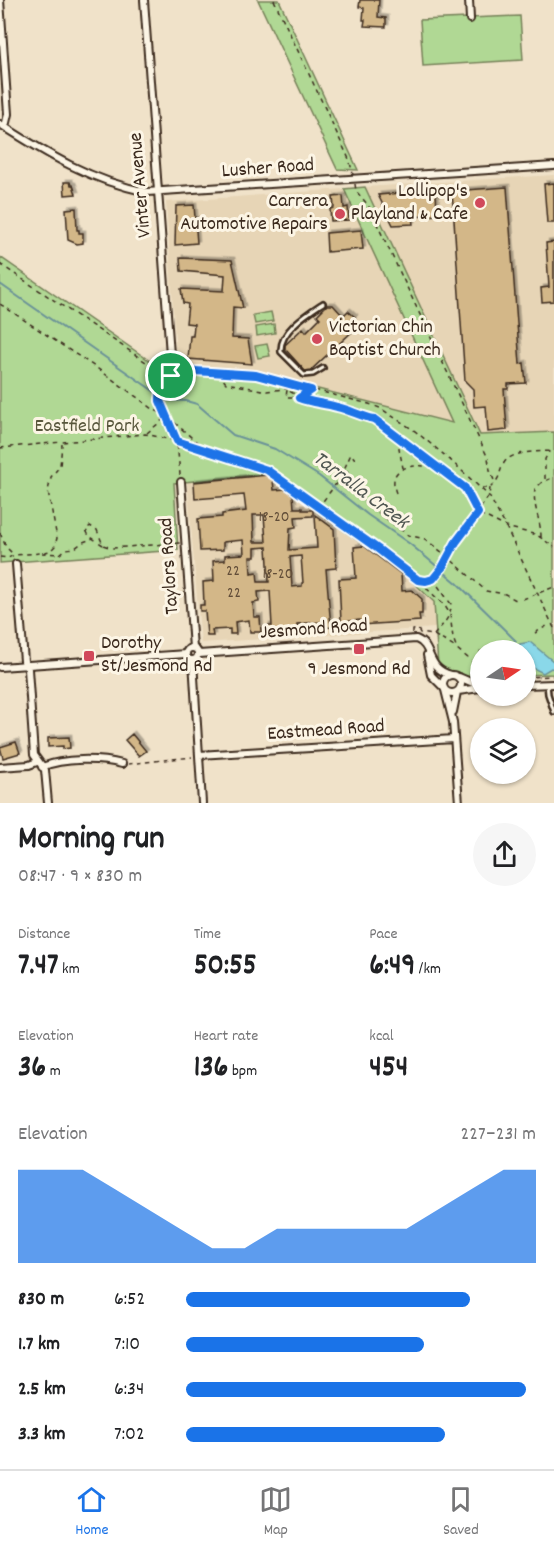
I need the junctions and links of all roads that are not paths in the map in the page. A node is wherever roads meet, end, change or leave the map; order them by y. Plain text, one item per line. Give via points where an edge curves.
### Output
1 (0, 0) edge
2 (144, 0) edge
3 (469, 0) edge
4 (470, 20) dead end
5 (3, 126) edge
6 (554, 166) edge
7 (159, 192) junction
8 (323, 303) dead end
9 (171, 368) dead end
10 (323, 368) dead end
11 (181, 482) road end
12 (16, 564) dead end
13 (193, 648) junction
14 (427, 650) junction
15 (186, 654) junction
16 (199, 654) junction
17 (193, 661) junction
18 (26, 665) junction
19 (0, 667) edge
20 (455, 676) junction
21 (470, 683) edge
22 (551, 684) edge
23 (536, 685) edge
24 (444, 689) junction
25 (470, 689) edge
26 (458, 692) junction
27 (554, 712) edge
28 (453, 722) junction
29 (454, 739) junction
30 (200, 756) junction
31 (122, 764) road end
32 (40, 765) junction
33 (0, 767) edge
34 (48, 803) edge
35 (202, 803) edge
36 (459, 803) edge

1 - 5 street via 8,114
2 - 7 street, Vinter Avenue
3 - 4 street
5 - 7 street, Lusher Road via 100,180
6 - 7 street, Lusher Road
7 - 9 street, Vinter Avenue
8 - 10 lane via 292,328 280,348 304,375
11 - 13 street, Taylors Road
12 - 18 street
13 - 15 street
13 - 16 street
14 - 16 street, Jesmond Road via 414,639
14 - 20 street via 439,671
14 - 24 street via 431,675
15 - 17 street
15 - 18 street
16 - 17 street
17 - 30 street
18 - 19 street
18 - 32 street via 34,755
20 - 21 street
20 - 24 street via 444,679
20 - 26 street via 462,686
22 - 23 street
22 - 27 lane via 548,694
24 - 26 street
24 - 28 street
25 - 26 street
26 - 28 street
28 - 29 street
29 - 30 street, Eastmead Road
29 - 36 street
30 - 35 street
31 - 32 street via 105,759
32 - 33 street
32 - 34 street via 46,774

